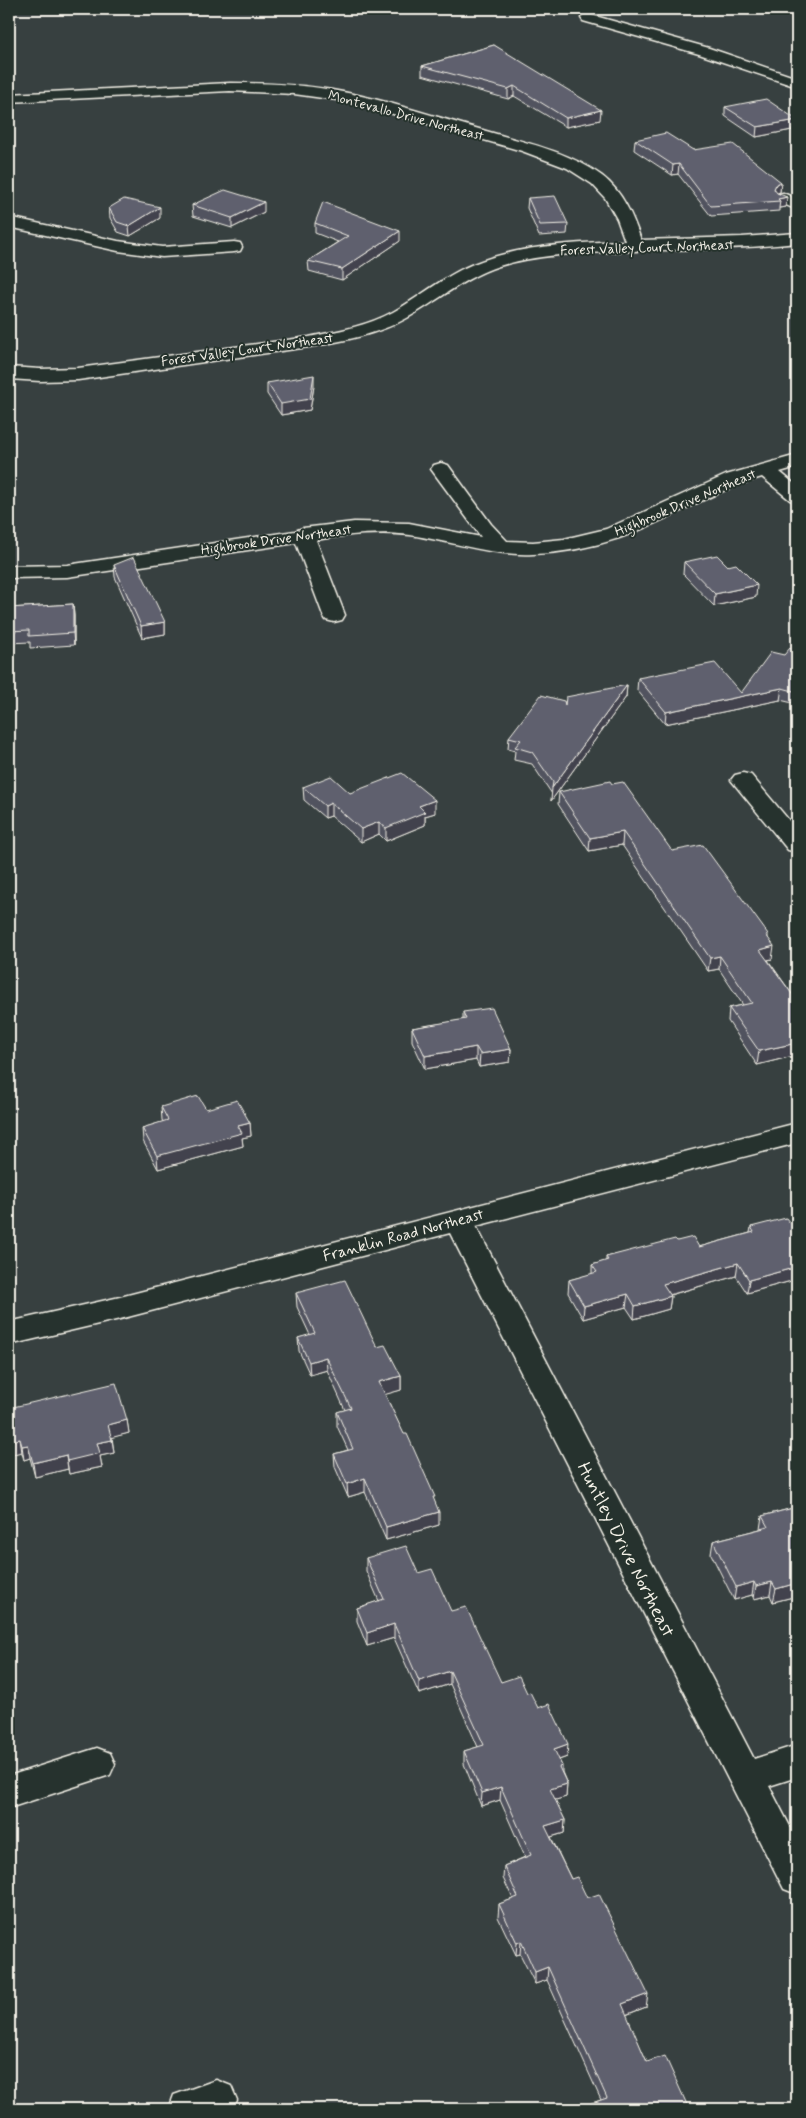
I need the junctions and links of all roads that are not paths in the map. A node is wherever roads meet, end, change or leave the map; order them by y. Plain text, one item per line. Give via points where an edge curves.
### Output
1 (588, 18) dead end
2 (797, 84) edge
3 (9, 98) edge
4 (9, 222) edge
5 (797, 238) edge
6 (634, 246) junction
7 (234, 247) dead end
8 (9, 373) edge
9 (797, 461) edge
10 (441, 469) dead end
11 (764, 469) junction
12 (797, 496) edge
13 (303, 534) junction
14 (501, 547) junction
15 (9, 572) edge
16 (334, 615) dead end
17 (743, 780) dead end
18 (797, 845) edge
19 (797, 1133) edge
20 (458, 1220) junction
21 (9, 1334) edge
22 (797, 1761) edge
23 (97, 1764) dead end
24 (744, 1778) junction
25 (9, 1792) edge
26 (797, 1877) edge

1 - 2 street via 704,51
3 - 6 street, Montevallo Drive Northeast via 250,87 310,91 368,102 523,147 573,165 598,180 614,196
4 - 7 street via 118,246 162,252
5 - 6 street, Forest Valley Court Northeast
6 - 8 street, Forest Valley Court Northeast via 553,251 492,263 449,281 398,316 309,342 78,374
9 - 11 street, Highbrook Drive Northeast
10 - 14 street
11 - 12 street
11 - 14 street, Highbrook Drive Northeast via 733,479 613,533 564,545
13 - 14 street, Highbrook Drive Northeast via 384,527
13 - 15 street, Highbrook Drive Northeast via 67,571
13 - 16 street
17 - 18 street
19 - 20 street, Franklin Road Northeast
20 - 21 street, Franklin Road Northeast
20 - 24 street, Huntley Drive Northeast
22 - 24 street
23 - 25 street
24 - 26 street, Huntley Drive Northeast

